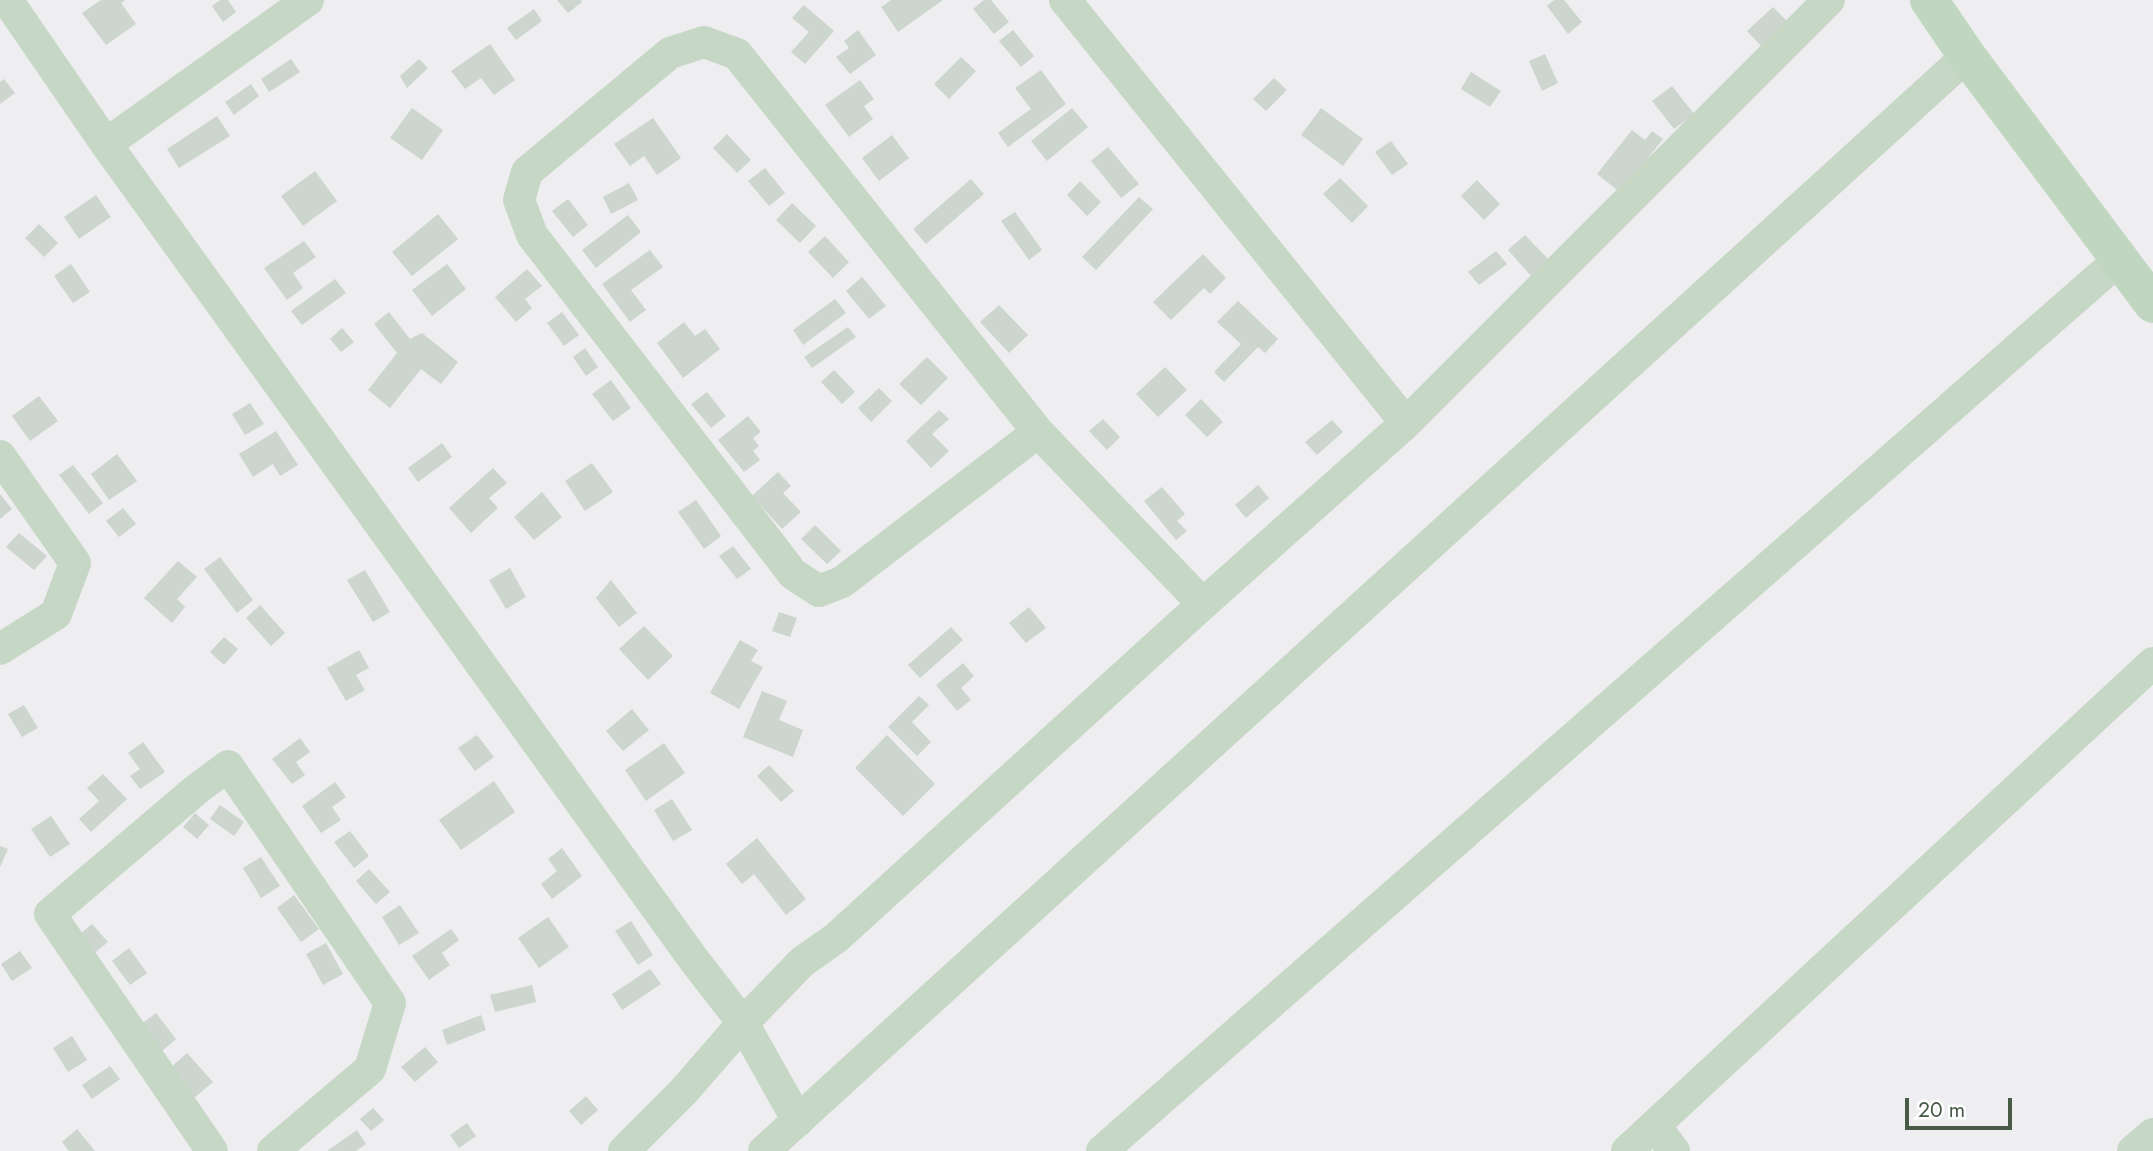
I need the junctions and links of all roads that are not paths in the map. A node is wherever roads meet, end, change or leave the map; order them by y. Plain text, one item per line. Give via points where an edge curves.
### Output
1 (7, 0) edge
2 (309, 0) edge
3 (1065, 0) edge
4 (1929, 0) edge
5 (1820, 3) edge
6 (1967, 56) junction
7 (106, 144) junction
8 (2120, 259) junction
9 (2153, 304) edge
10 (1406, 423) junction
11 (1038, 432) junction
12 (0, 456) edge
13 (1203, 604) junction
14 (0, 649) edge
15 (2153, 663) edge
16 (743, 1023) junction
17 (798, 1121) junction
18 (1655, 1126) junction
19 (2153, 1134) edge
20 (212, 1151) edge
21 (272, 1151) edge
22 (624, 1151) edge
23 (764, 1151) edge
24 (1102, 1151) edge
25 (1626, 1151) edge
26 (1674, 1151) edge
27 (2133, 1151) edge

1 - 7 street
2 - 7 street
3 - 10 street
4 - 6 main road
5 - 10 street
6 - 8 main road
6 - 17 street
7 - 16 street
8 - 9 main road
8 - 24 street
10 - 13 street
11 - 11 street via 737,54 704,42 670,53 527,172 519,200 532,235 793,573 819,591 842,582
11 - 13 street
12 - 14 street via 75,563 56,614
13 - 16 street via 836,938 802,962
15 - 18 street
16 - 17 street
16 - 22 street
17 - 23 street
18 - 25 street
18 - 26 street
19 - 27 street
20 - 21 street via 50,914 228,766 390,1003 370,1069

